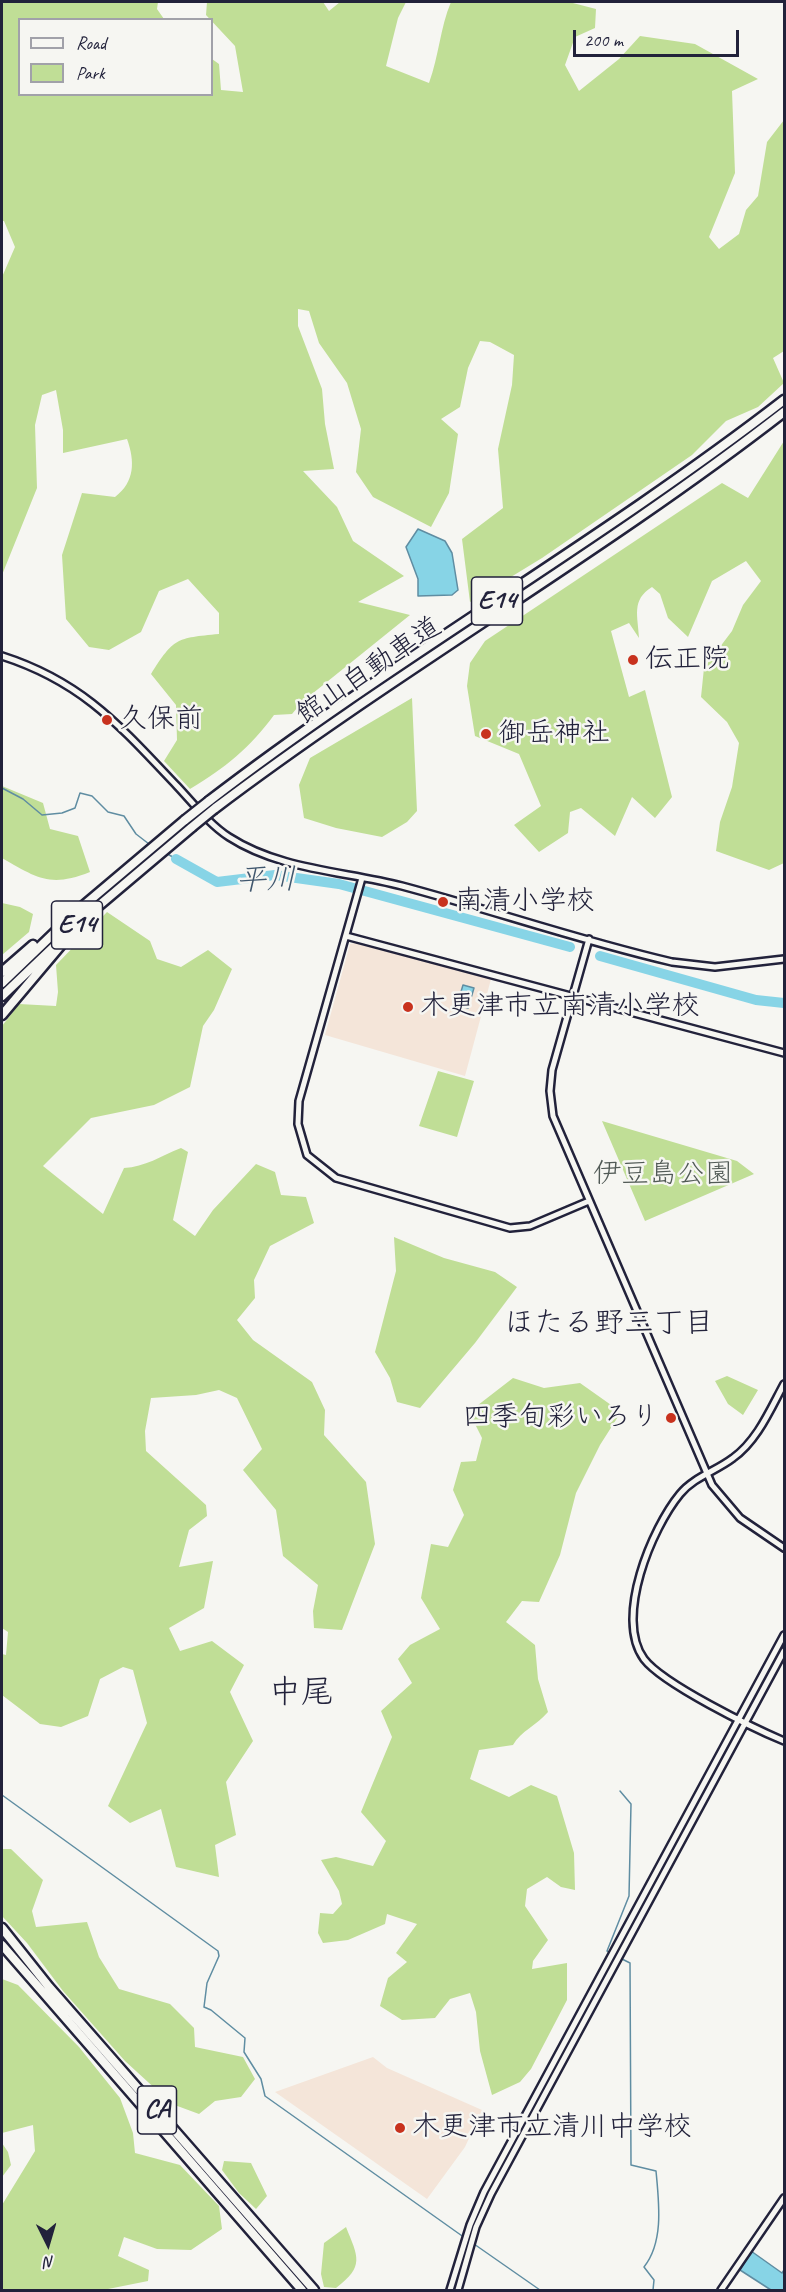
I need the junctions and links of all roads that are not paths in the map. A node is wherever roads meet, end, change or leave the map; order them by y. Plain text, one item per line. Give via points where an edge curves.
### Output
1 (784, 400) edge
2 (784, 412) edge
3 (2, 656) edge
4 (212, 805) junction
5 (168, 841) junction
6 (362, 878) junction
7 (79, 916) junction
8 (346, 936) junction
9 (588, 939) junction
10 (784, 959) edge
11 (2, 972) edge
12 (2, 983) edge
13 (2, 996) edge
14 (573, 996) junction
15 (2, 1015) edge
16 (784, 1053) edge
17 (590, 1201) junction
18 (784, 1384) edge
19 (707, 1475) junction
20 (784, 1548) edge
21 (784, 1635) edge
22 (784, 1651) edge
23 (739, 1718) junction
24 (746, 1722) junction
25 (784, 1741) edge
26 (2, 1928) edge
27 (2, 1945) edge
28 (784, 2198) edge
29 (302, 2290) edge
30 (314, 2290) edge
31 (450, 2290) edge
32 (458, 2290) edge
33 (721, 2290) edge

1 - 4 highway, 館山自動車道 / E14 via 659,493 362,691
2 - 4 highway, 館山自動車道 / E14 via 665,501
3 - 6 street via 56,677 93,702 228,837 281,860
4 - 5 highway, 館山自動車道 / E14, bridge
5 - 7 highway, 館山自動車道 / E14 via 155,857
5 - 7 highway, 館山自動車道 / E14 via 146,852
6 - 8 street
6 - 9 street
7 - 11 highway
7 - 12 highway, 館山自動車道 / E14
7 - 13 highway, 館山自動車道 / E14
7 - 15 highway
8 - 14 street
8 - 17 street via 299,1101 298,1124 307,1155 324,1171 351,1184 510,1228 530,1226
9 - 10 street via 698,966
9 - 14 street
14 - 16 street
14 - 17 street via 550,1090 557,1127
17 - 19 street
18 - 19 street via 746,1446
19 - 20 street via 740,1518
19 - 23 street via 687,1486 675,1502 642,1567 634,1633 641,1653 657,1673
21 - 23 street
22 - 24 street
23 - 24 street
23 - 31 street via 484,2192
24 - 25 street
24 - 32 street via 491,2194
26 - 30 highway, CA
27 - 29 highway, CA
28 - 33 street

